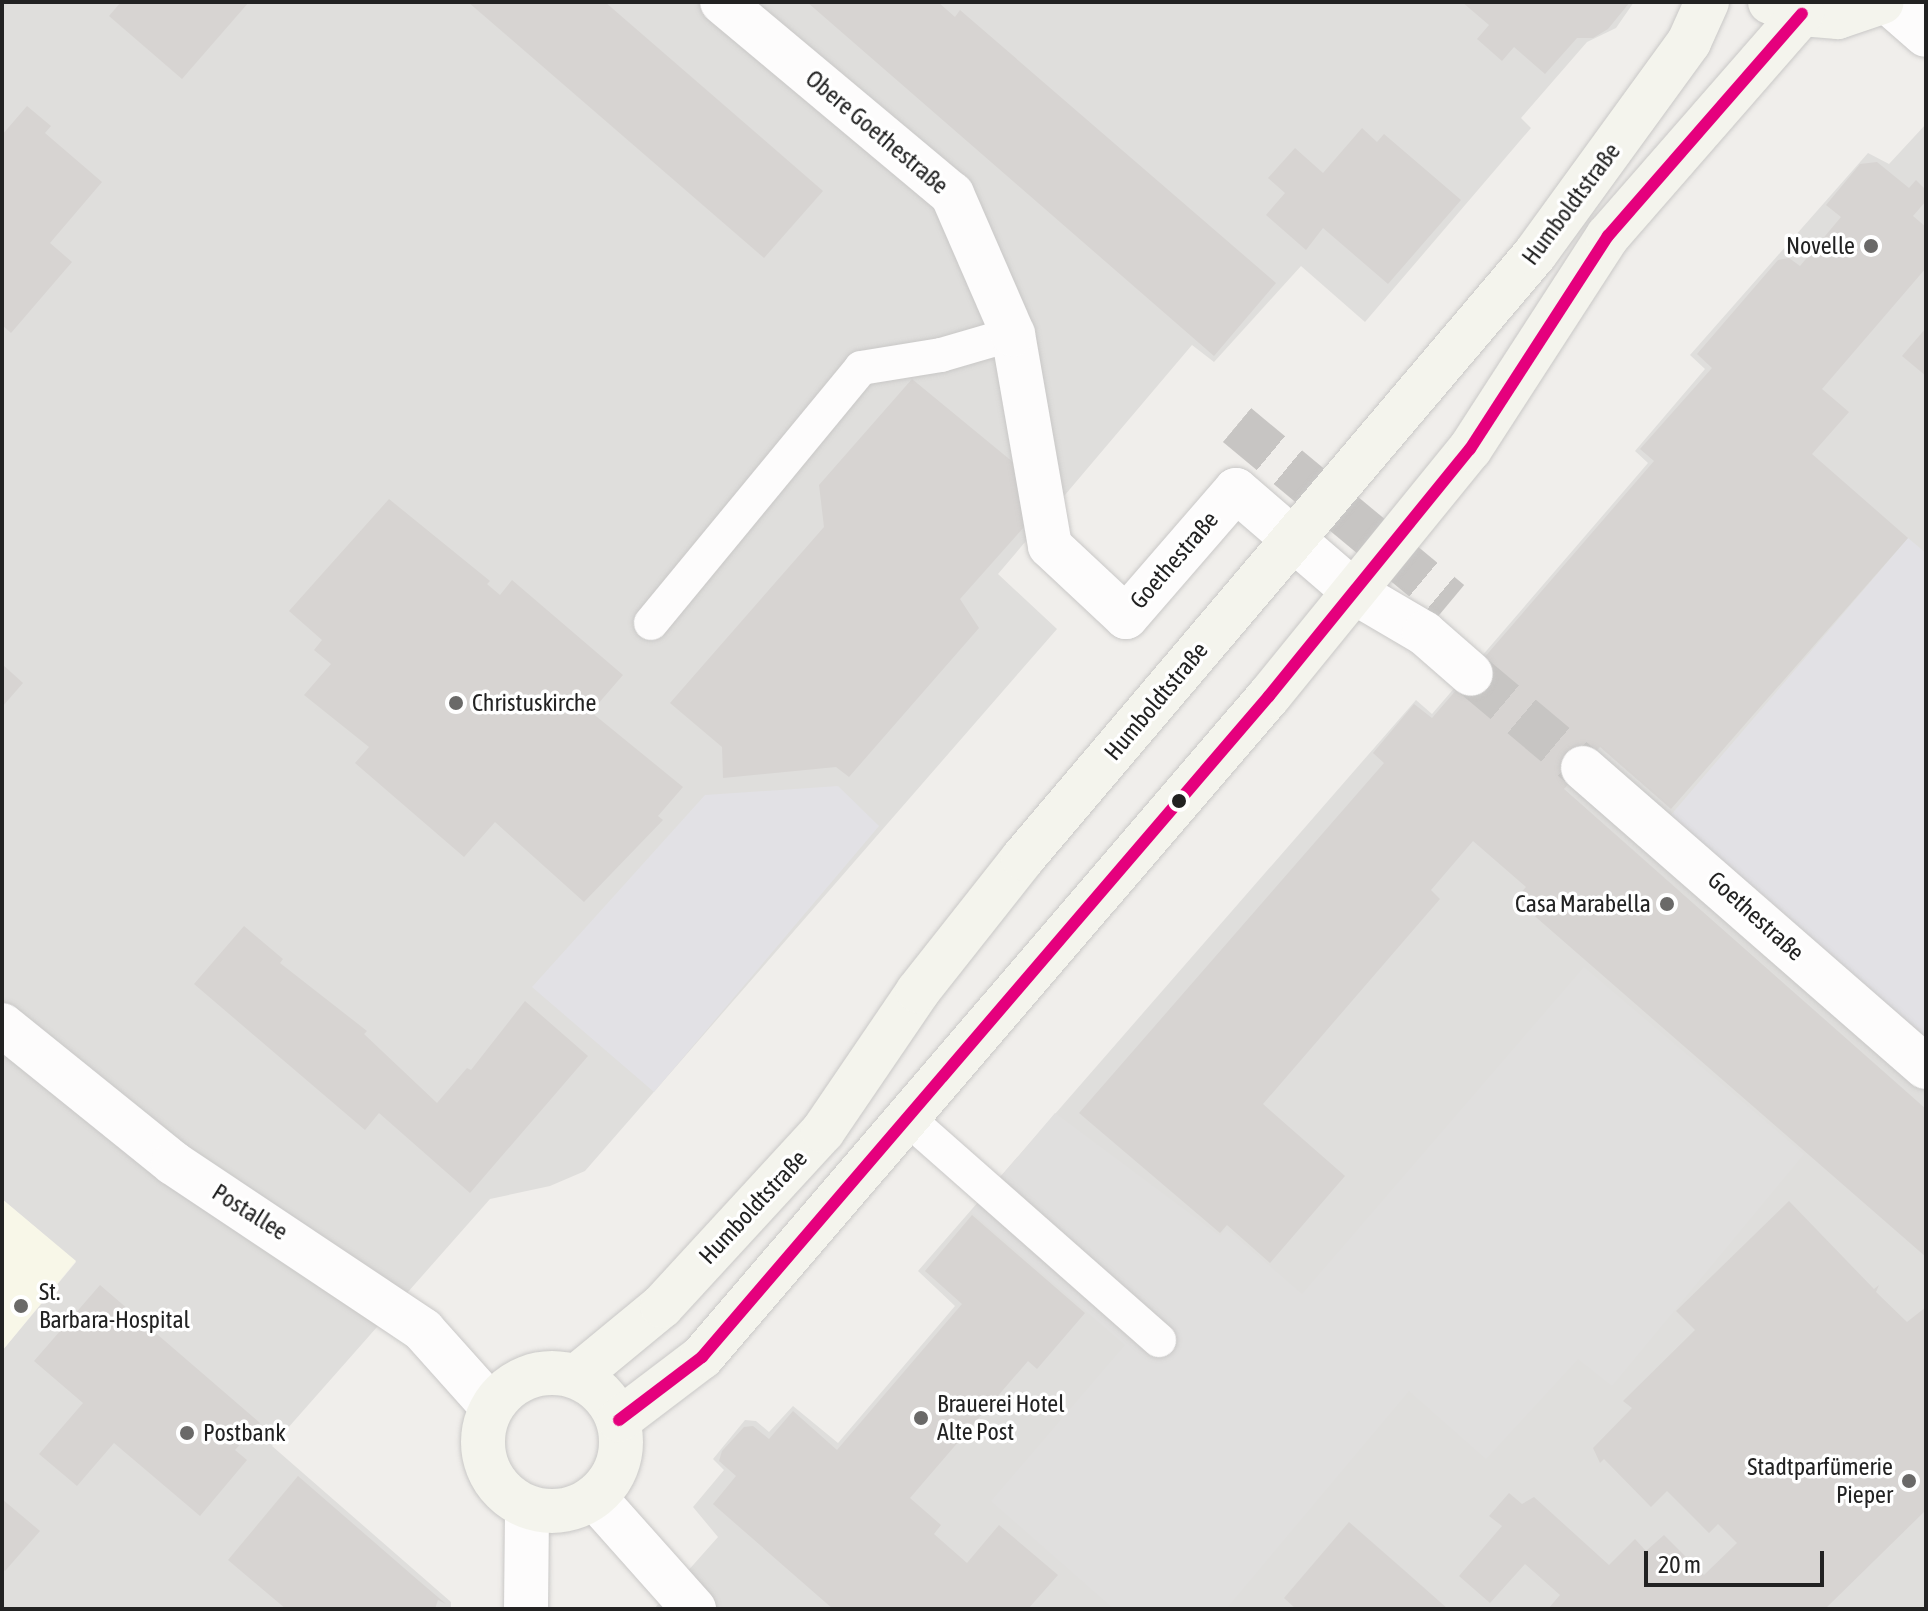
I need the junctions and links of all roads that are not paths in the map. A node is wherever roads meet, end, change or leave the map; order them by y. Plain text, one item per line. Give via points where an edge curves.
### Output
1 (722, 2) edge
2 (1707, 2) edge
3 (1882, 2) edge
4 (1888, 2) edge
5 (1786, 8) edge
6 (1926, 35) edge
7 (1013, 334) junction
8 (1294, 538) junction
9 (1354, 592) junction
10 (651, 623) dead end
11 (1471, 674) tunnel mouth
12 (1583, 768) tunnel mouth
13 (2, 1025) edge
14 (1926, 1067) edge
15 (907, 1118) junction
16 (1159, 1340) dead end
17 (577, 1376) junction
18 (491, 1406) junction
19 (619, 1420) junction
20 (595, 1498) junction
21 (527, 1509) junction
22 (526, 1609) edge
23 (694, 1609) edge

1 - 7 street, Obere Goethestraße via 952,194
2 - 8 main road, Humboldtstraße via 1689,42 1535,254
3 - 5 main road via 1838,17
4 - 6 street
5 - 9 main road, Humboldtstraße via 1608,236 1470,449
7 - 8 street, Goethestraße via 1050,546 1126,617 1236,490
7 - 10 lane via 941,355 861,368
8 - 9 street, Goethestraße
8 - 17 main road, Humboldtstraße via 918,991 823,1131 662,1306
9 - 11 street, Goethestraße via 1424,633
9 - 15 main road, Humboldtstraße
12 - 14 street, Goethestraße
13 - 18 street, Postallee via 173,1163 314,1252 423,1330
15 - 16 lane
15 - 19 main road, Humboldtstraße via 702,1357
17 - 18 main road via 544,1372 514,1383
17 - 19 main road via 602,1393
18 - 21 main road via 480,1446 495,1485
19 - 20 main road via 622,1448 614,1476
20 - 21 main road via 562,1512
20 - 23 street
21 - 22 street

